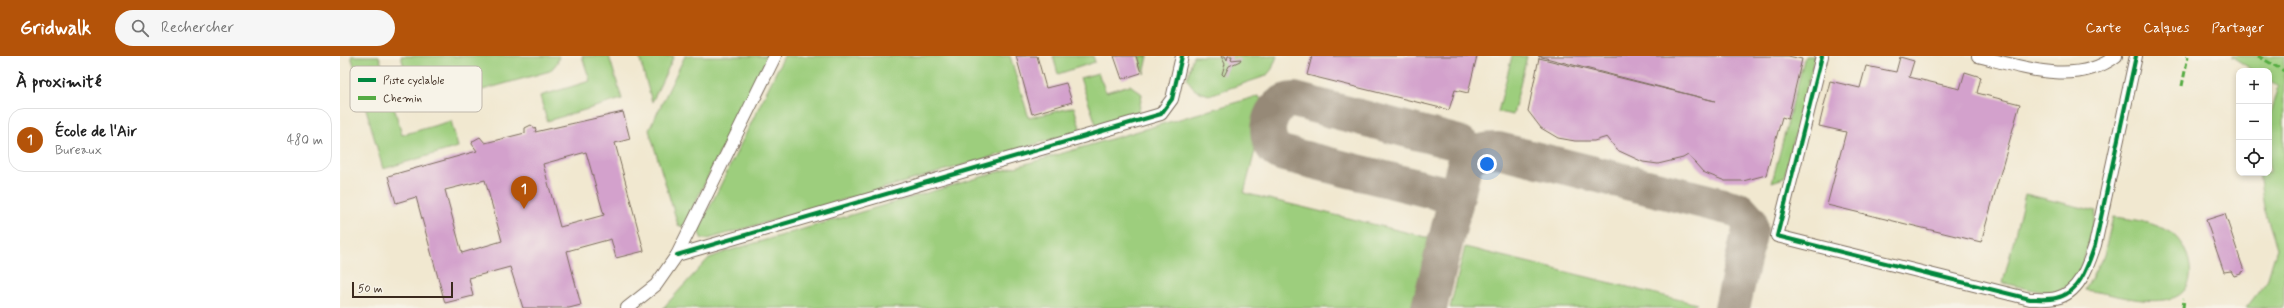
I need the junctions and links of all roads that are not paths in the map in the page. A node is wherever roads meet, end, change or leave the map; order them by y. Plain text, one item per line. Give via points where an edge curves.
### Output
1 (775, 56) edge
2 (1182, 56) edge
3 (1822, 56) edge
4 (1978, 56) edge
5 (2116, 56) edge
6 (2136, 56) edge
7 (677, 255) junction
8 (627, 308) edge

1 - 7 street
2 - 7 street via 1172,98 1161,114
3 - 6 street via 1778,236 2030,299 2056,298 2073,289 2086,272 2095,245
4 - 5 street via 2043,72 2067,72 2104,65
7 - 8 street via 656,285

